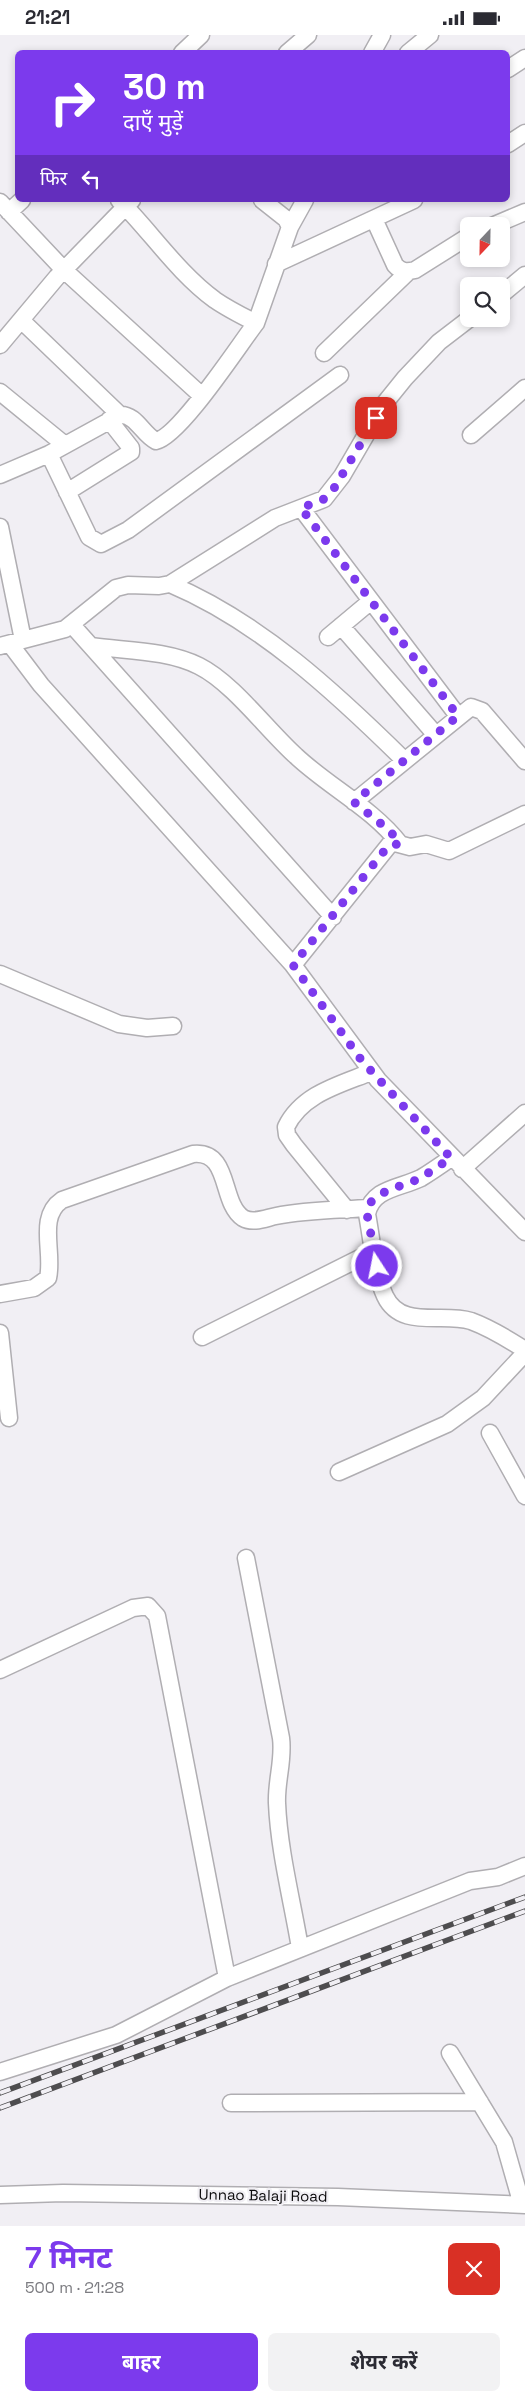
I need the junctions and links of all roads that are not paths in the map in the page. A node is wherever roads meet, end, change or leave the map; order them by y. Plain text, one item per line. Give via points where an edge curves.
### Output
1 (201, 35) edge
2 (308, 35) edge
3 (382, 35) edge
4 (430, 35) edge
5 (185, 50) edge
6 (290, 50) edge
7 (374, 50) edge
8 (412, 50) edge
9 (525, 58) edge
10 (510, 68) edge
11 (525, 133) edge
12 (510, 143) edge
13 (17, 202) edge
14 (125, 202) edge
15 (265, 202) edge
16 (304, 202) edge
17 (410, 202) edge
18 (4, 207) edge
19 (525, 212) edge
20 (510, 218) edge
21 (374, 219) junction
22 (290, 227) junction
23 (460, 242) edge
24 (276, 264) junction
25 (64, 270) junction
26 (408, 272) junction
27 (525, 275) edge
28 (510, 288) edge
29 (21, 319) junction
30 (256, 323) junction
31 (460, 326) edge
32 (0, 345) edge
33 (324, 353) dead end
34 (340, 375) dead end
35 (525, 388) edge
36 (0, 392) edge
37 (202, 396) junction
38 (115, 417) junction
39 (471, 435) dead end
40 (65, 445) junction
41 (49, 454) junction
42 (0, 475) edge
43 (67, 492) junction
44 (301, 508) junction
45 (0, 527) edge
46 (170, 583) junction
47 (371, 601) junction
48 (72, 625) junction
49 (341, 625) junction
50 (328, 637) dead end
51 (11, 643) edge
52 (91, 646) junction
53 (458, 716) junction
54 (435, 734) junction
55 (404, 761) junction
56 (525, 761) edge
57 (354, 802) junction
58 (525, 814) edge
59 (400, 844) junction
60 (333, 917) junction
61 (293, 965) junction
62 (0, 974) edge
63 (173, 1026) dead end
64 (371, 1073) junction
65 (522, 1123) edge
66 (457, 1163) junction
67 (368, 1208) junction
68 (347, 1210) junction
69 (525, 1232) edge
70 (374, 1251) junction
71 (0, 1294) edge
72 (0, 1333) edge
73 (202, 1337) dead end
74 (525, 1350) edge
75 (525, 1353) edge
76 (9, 1418) dead end
77 (490, 1433) dead end
78 (340, 1472) dead end
79 (525, 1496) edge
80 (246, 1558) dead end
81 (0, 1670) edge
82 (525, 1865) edge
83 (300, 1947) junction
84 (227, 1978) junction
85 (450, 2053) dead end
86 (0, 2072) edge
87 (480, 2102) junction
88 (231, 2103) dead end
89 (0, 2195) edge
90 (523, 2205) edge

1 - 5 street
2 - 6 street
3 - 7 street
4 - 8 street
9 - 10 street
11 - 12 street
13 - 18 street
14 - 25 street
14 - 30 street via 205,292 228,309
15 - 22 street via 286,219
16 - 22 street
17 - 21 street
18 - 25 street
19 - 20 street
21 - 24 street
21 - 26 street via 395,265
22 - 24 street
23 - 26 street
24 - 30 street
25 - 29 street
25 - 37 street
26 - 33 street
27 - 28 street
29 - 32 street
29 - 38 street
30 - 37 street
31 - 44 street via 439,342 384,404 333,490 324,499
34 - 43 street via 109,542 101,544 89,537
35 - 39 street
36 - 40 street
37 - 38 street via 161,440 150,439 131,418
38 - 40 street
38 - 43 street via 131,453
40 - 41 street
41 - 42 street
41 - 43 street
44 - 46 street via 275,517
44 - 47 street
45 - 51 street
46 - 48 street via 116,588
46 - 55 street via 222,609 316,679 350,707
47 - 49 street
47 - 53 street
48 - 51 street
48 - 52 street
49 - 50 street
49 - 54 street
51 - 61 street via 41,685
52 - 57 street via 168,656 206,670 295,756
52 - 60 street
53 - 54 street
53 - 56 street via 476,707
54 - 55 street
55 - 57 street
57 - 59 street via 390,831
58 - 59 street via 449,851 426,844 410,847
59 - 60 street via 390,845 385,850
60 - 61 street
61 - 64 street
62 - 63 street via 119,1024 147,1028
64 - 66 street
64 - 68 street via 317,1094 297,1110 286,1127 294,1145
65 - 66 street
66 - 67 street via 386,1191 377,1196
66 - 69 street
67 - 68 street
67 - 70 street
68 - 71 street via 250,1220 242,1217 235,1207 210,1156 193,1154 54,1205 48,1223 48,1278 34,1288
70 - 73 street
70 - 74 street via 385,1296 400,1313 418,1318 452,1317 471,1321
72 - 76 street
75 - 78 street via 483,1398 446,1425
77 - 79 street
80 - 83 street via 281,1738 278,1815
81 - 84 street via 133,1608 148,1606 154,1610
82 - 83 street via 498,1877 470,1881
83 - 84 street
84 - 86 street via 116,2035
85 - 87 street
87 - 88 street
87 - 90 street via 504,2142
89 - 90 street, Unnao Balaji Road via 338,2197

